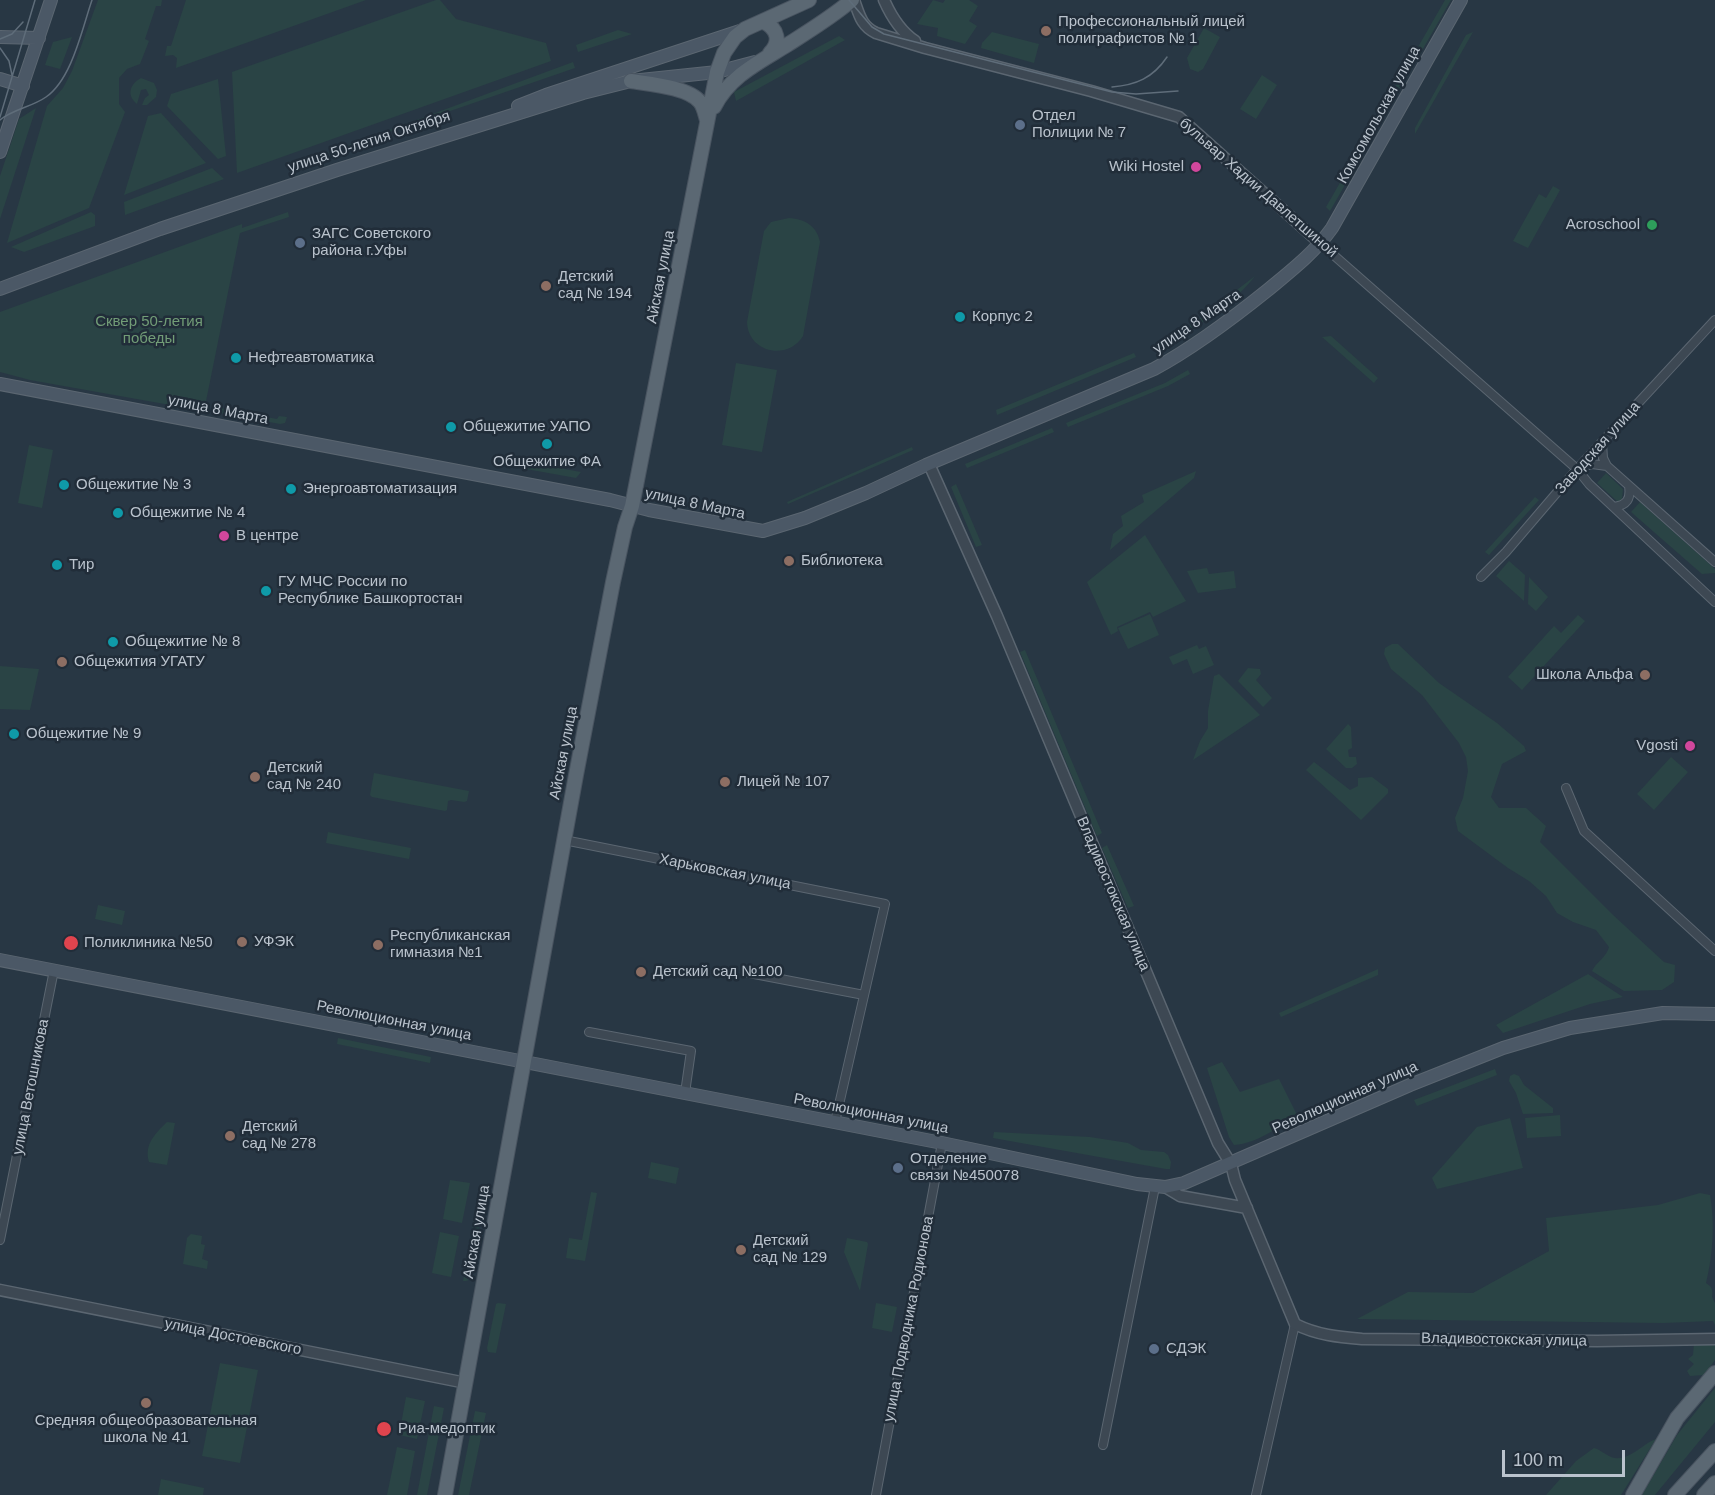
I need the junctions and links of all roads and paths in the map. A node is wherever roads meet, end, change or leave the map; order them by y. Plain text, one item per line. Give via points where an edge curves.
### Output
1 (51, 0) edge
2 (809, 0) edge
3 (853, 0) edge
4 (884, 0) edge
5 (1461, 0) edge
6 (764, 22) junction
7 (745, 29) junction
8 (0, 37) edge
9 (39, 38) junction
10 (925, 48) junction
11 (762, 59) junction
12 (717, 72) junction
13 (0, 79) edge
14 (631, 81) junction
15 (23, 86) junction
16 (707, 120) junction
17 (456, 132) junction
18 (0, 152) edge
19 (1321, 244) junction
20 (0, 289) edge
21 (1715, 320) edge
22 (0, 384) edge
23 (1602, 443) junction
24 (929, 464) junction
25 (1607, 466) junction
26 (1577, 470) junction
27 (1629, 486) junction
28 (632, 506) junction
29 (1614, 507) junction
30 (1715, 562) edge
31 (1481, 577) dead end
32 (1715, 602) edge
33 (1566, 788) dead end
34 (564, 840) junction
35 (1715, 951) edge
36 (0, 960) edge
37 (54, 970) junction
38 (749, 973) dead end
39 (864, 995) junction
40 (1715, 1014) edge
41 (589, 1032) dead end
42 (524, 1062) junction
43 (685, 1093) junction
44 (835, 1122) junction
45 (942, 1143) junction
46 (1231, 1164) junction
47 (1160, 1187) junction
48 (1247, 1208) junction
49 (0, 1240) edge
50 (0, 1290) edge
51 (1295, 1324) junction
52 (1715, 1339) edge
53 (1715, 1373) edge
54 (466, 1383) junction
55 (1103, 1445) dead end
56 (1715, 1451) edge
57 (1715, 1483) edge
58 (445, 1495) edge
59 (876, 1495) edge
60 (1256, 1495) edge
61 (1633, 1495) edge
62 (1675, 1495) edge
63 (1704, 1495) edge

1 - 9 main road
2 - 6 main road
3 - 10 street, бульвар Хадии Давлетшиной via 869,30
3 - 11 main road, улица 50-летия Октября
4 - 10 street via 906,35
5 - 19 main road, Комсомольская улица
6 - 7 main road
6 - 11 main road via 777,36 775,48
7 - 12 main road, Айская улица via 729,44
7 - 17 main road via 546,94
8 - 9 main road
9 - 15 main road
10 - 19 street, бульвар Хадии Давлетшиной via 1179,117
11 - 12 main road, улица 50-летия Октября
11 - 16 main road, улица 50-летия Октября via 726,87
12 - 14 main road, улица 50-летия Октября
12 - 16 main road, Айская улица
13 - 15 main road
14 - 16 main road via 691,95 700,102
14 - 17 main road, улица 50-летия Октября
15 - 18 main road
16 - 28 main road, Айская улица
17 - 20 main road, улица 50-летия Октября via 160,229
19 - 24 main road, улица 8 Марта via 1248,306 1174,358
19 - 26 street, бульвар Хадии Давлетшиной
21 - 23 street, Заводская улица
22 - 28 main road, улица 8 Марта
23 - 25 street
23 - 26 street, Заводская улица
24 - 28 main road, улица 8 Марта via 846,502 763,531
24 - 46 street, Владивостокская улица via 997,616 1209,1123
25 - 26 street via 1592,464
25 - 27 street
26 - 29 street, бульвар Хадии Давлетшиной
26 - 31 street, Заводская улица
27 - 29 street via 1626,503
27 - 30 street
28 - 34 main road, Айская улица via 613,582
29 - 32 street, бульвар Хадии Давлетшиной
33 - 35 street via 1584,831
34 - 39 street, Харьковская улица via 885,904
34 - 42 main road, Айская улица
36 - 37 main road, Революционная улица
37 - 42 main road, Революционная улица
37 - 49 street, улица Ветошникова
38 - 39 street
39 - 44 street
40 - 46 main road, Революционная улица via 1663,1014 1570,1028 1503,1048
41 - 43 street via 692,1051
42 - 43 main road, Революционная улица
42 - 54 main road, Айская улица
43 - 44 main road, Революционная улица
44 - 45 main road, Революционная улица
45 - 47 main road, Революционная улица
45 - 59 street, улица Подводника Родионова
46 - 47 main road, Революционная улица via 1184,1183
46 - 48 street, Владивостокская улица
47 - 48 street via 1180,1196
47 - 55 street
48 - 51 street, Владивостокская улица
50 - 54 street, улица Достоевского
51 - 52 street, Владивостокская улица via 1333,1337 1362,1339
51 - 60 street
53 - 61 main road via 1677,1418
54 - 58 main road, Айская улица
56 - 62 main road
57 - 63 main road

